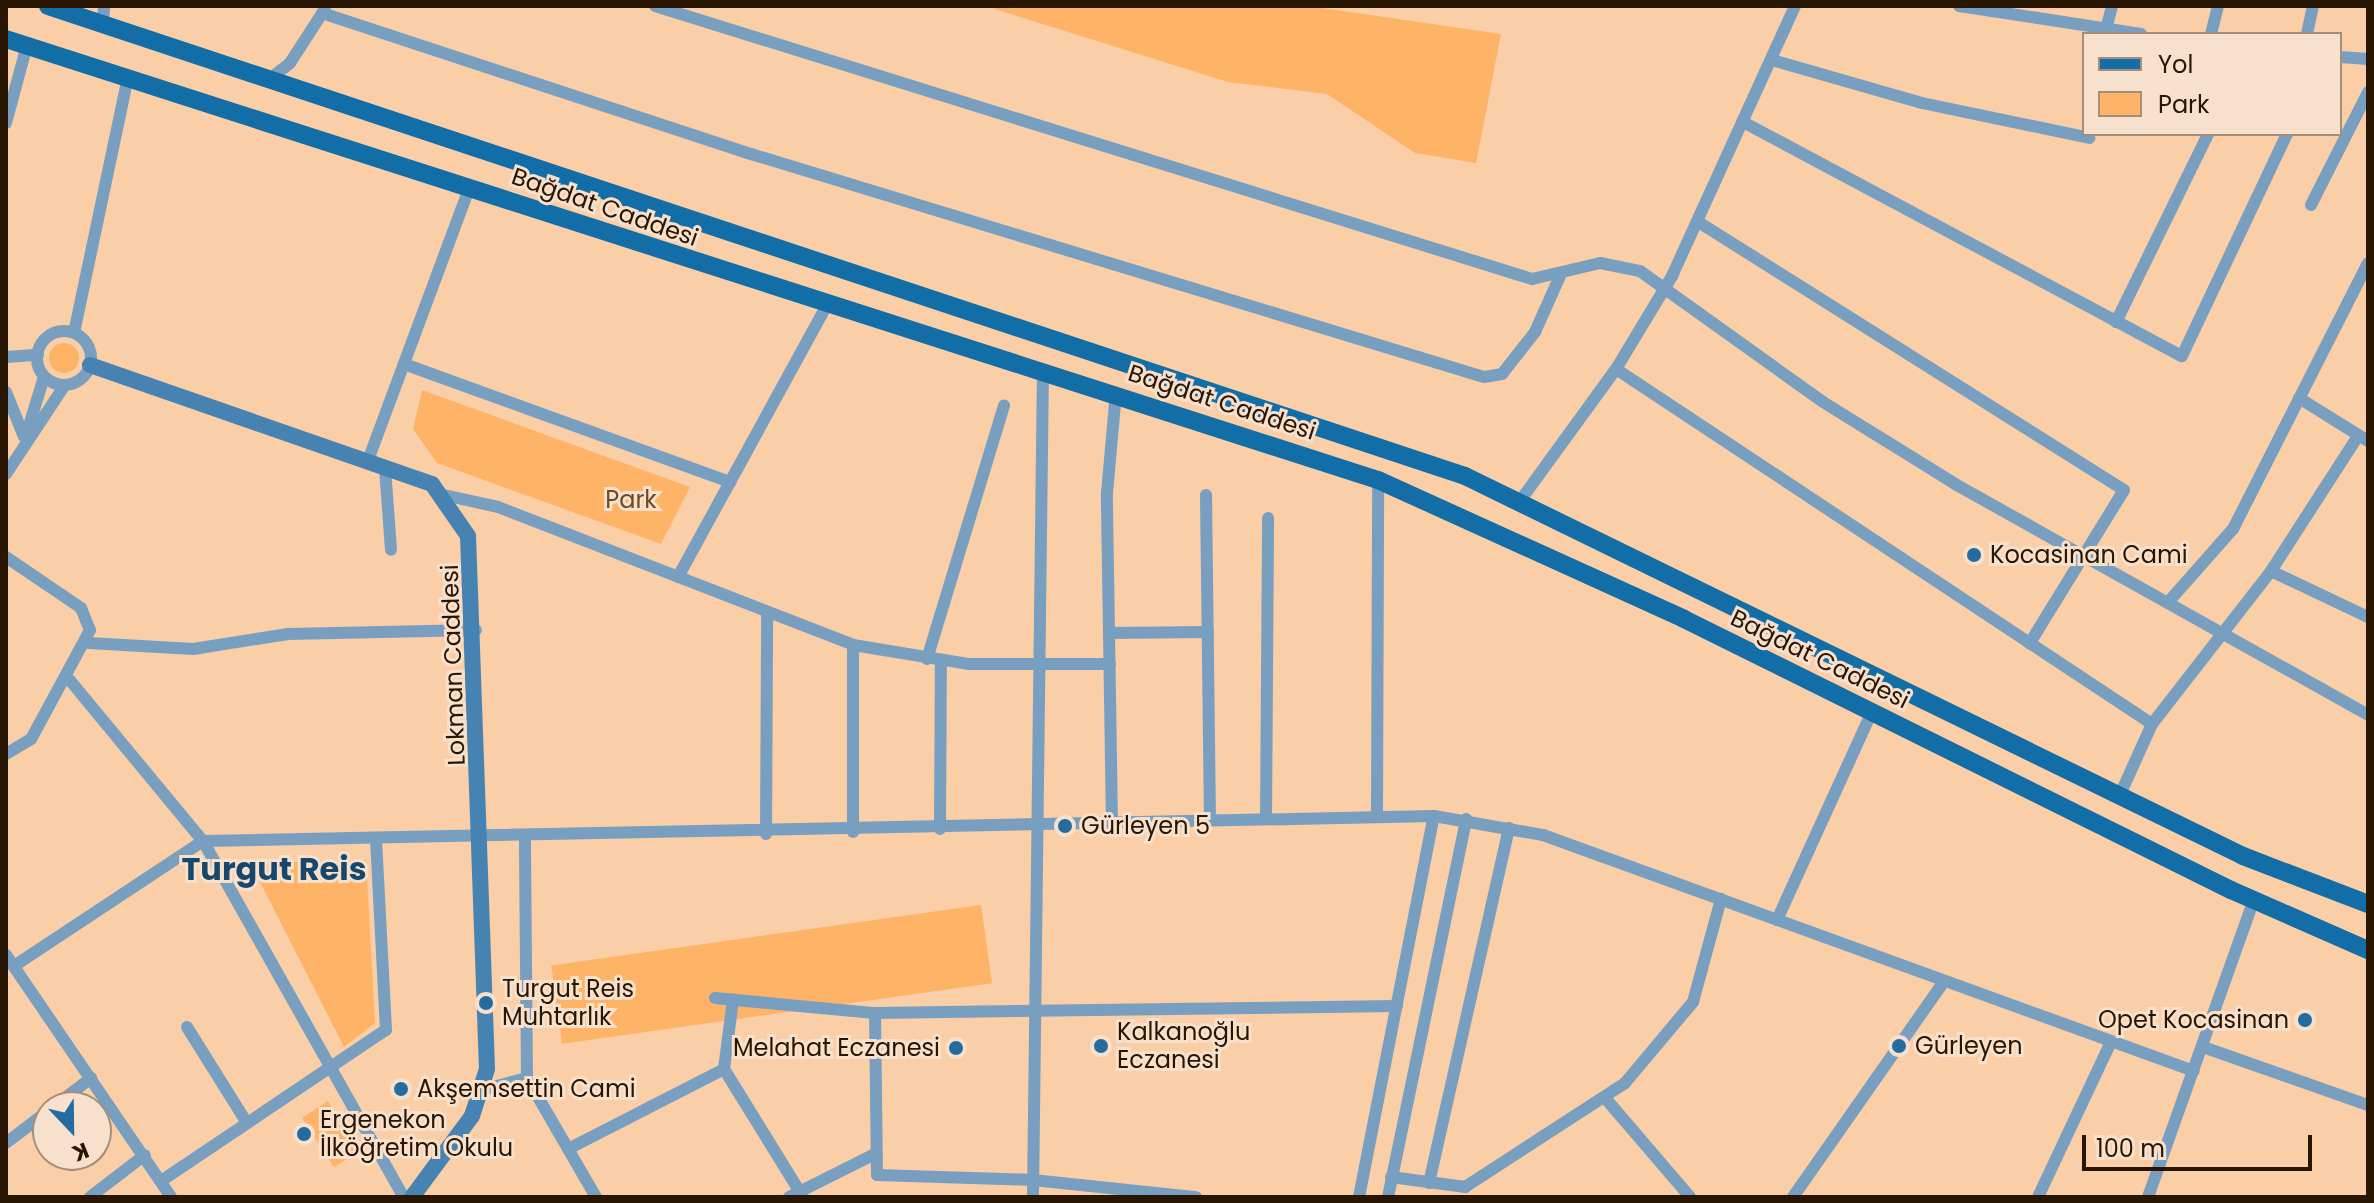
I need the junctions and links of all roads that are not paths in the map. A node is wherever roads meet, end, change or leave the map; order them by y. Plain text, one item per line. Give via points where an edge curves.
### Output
1 (48, 6) edge
2 (655, 6) edge
3 (1795, 6) edge
4 (1959, 6) edge
5 (2112, 6) edge
6 (2218, 6) edge
7 (2313, 6) edge
8 (324, 9) edge
9 (2006, 9) edge
10 (104, 14) edge
11 (2106, 29) junction
12 (2127, 32) edge
13 (2212, 32) edge
14 (2307, 32) edge
15 (6, 39) edge
16 (27, 45) junction
17 (2342, 57) edge
18 (2368, 59) edge
19 (1772, 60) junction
20 (128, 76) junction
21 (271, 78) junction
22 (2368, 92) edge
23 (9, 98) edge
24 (6, 123) edge
25 (1745, 123) junction
26 (2207, 136) edge
27 (2286, 136) edge
28 (2089, 138) dead end
29 (470, 186) junction
30 (2311, 205) dead end
31 (1700, 223) junction
32 (2368, 263) edge
33 (1560, 276) junction
34 (1659, 289) junction
35 (827, 305) junction
36 (2116, 322) junction
37 (74, 333) junction
38 (38, 355) junction
39 (6, 357) edge
40 (404, 364) junction
41 (90, 365) junction
42 (1616, 369) junction
43 (1043, 371) junction
44 (44, 377) junction
45 (65, 385) junction
46 (6, 392) edge
47 (1116, 392) junction
48 (2299, 398) junction
49 (1004, 405) dead end
50 (2363, 438) edge
51 (25, 440) junction
52 (367, 463) junction
53 (385, 468) junction
54 (6, 474) edge
55 (1378, 480) junction
56 (730, 482) junction
57 (444, 495) junction
58 (1206, 495) dead end
59 (1520, 501) junction
60 (1268, 518) dead end
61 (391, 550) dead end
62 (6, 557) edge
63 (2084, 560) junction
64 (2271, 571) junction
65 (678, 577) junction
66 (2171, 599) junction
67 (767, 612) junction
68 (2368, 617) edge
69 (2223, 627) junction
70 (476, 630) junction
71 (1208, 632) junction
72 (1109, 633) junction
73 (89, 643) junction
74 (2030, 643) junction
75 (853, 645) junction
76 (927, 659) junction
77 (941, 661) junction
78 (1110, 664) junction
79 (1035, 667) junction
80 (68, 678) junction
81 (1872, 712) junction
82 (2368, 715) edge
83 (2152, 724) junction
84 (6, 754) edge
85 (2120, 795) junction
86 (1434, 816) junction
87 (1377, 817) junction
88 (1266, 819) junction
89 (1466, 819) junction
90 (1210, 821) junction
91 (1112, 824) junction
92 (1036, 827) junction
93 (1509, 828) junction
94 (940, 829) junction
95 (853, 832) junction
96 (766, 834) junction
97 (525, 838) junction
98 (376, 839) junction
99 (483, 839) junction
100 (203, 841) junction
101 (1721, 899) junction
102 (2254, 900) junction
103 (2368, 904) edge
104 (1777, 920) junction
105 (2368, 950) edge
106 (10, 961) edge
107 (1943, 983) junction
108 (715, 998) dead end
109 (733, 1000) junction
110 (1397, 1006) junction
111 (875, 1013) junction
112 (1035, 1013) junction
113 (187, 1027) dead end
114 (2111, 1042) junction
115 (2203, 1047) junction
116 (329, 1068) junction
117 (724, 1069) junction
118 (2194, 1071) junction
119 (91, 1078) junction
120 (527, 1078) junction
121 (482, 1090) junction
122 (74, 1091) edge
123 (1606, 1099) junction
124 (2368, 1105) edge
125 (32, 1123) edge
126 (247, 1123) junction
127 (6, 1143) edge
128 (568, 1149) junction
129 (877, 1153) junction
130 (145, 1155) junction
131 (1391, 1177) junction
132 (1033, 1180) junction
133 (161, 1181) junction
134 (1429, 1183) junction
135 (1445, 1191) edge
136 (797, 1195) edge
137 (90, 1197) edge
138 (171, 1197) edge
139 (404, 1197) edge
140 (412, 1197) edge
141 (596, 1197) edge
142 (1033, 1197) edge
143 (1196, 1197) edge
144 (1359, 1197) edge
145 (1388, 1197) edge
146 (1690, 1197) edge
147 (1793, 1197) edge
148 (2038, 1197) edge
149 (2148, 1197) edge

1 - 10 main road, Bağdat Caddesi
2 - 33 street via 1532,279
3 - 19 street
4 - 9 street
5 - 11 street
6 - 13 street
7 - 14 street
8 - 21 street via 290,63
8 - 33 street via 736,149 1484,377 1502,374 1535,332
9 - 11 street
10 - 21 main road, Bağdat Caddesi
11 - 12 street
15 - 16 main road, Bağdat Caddesi
16 - 20 main road, Bağdat Caddesi
16 - 23 street
17 - 18 street
19 - 25 street
19 - 28 street via 1922,103
20 - 29 main road, Bağdat Caddesi
20 - 37 street
21 - 59 main road, Bağdat Caddesi via 870,282 1147,365
22 - 30 street
23 - 24 street
25 - 31 street
25 - 36 street
26 - 36 street
27 - 36 street via 2182,356
29 - 35 main road, Bağdat Caddesi
29 - 40 street
31 - 34 street
31 - 63 street via 2124,490
32 - 48 street
33 - 34 street via 1615,263 1640,271
34 - 42 street
34 - 63 street via 1823,402
35 - 43 main road, Bağdat Caddesi
35 - 56 street
37 - 38 street via 49,336
37 - 41 street via 89,346
38 - 39 street
38 - 44 street
40 - 52 street
40 - 56 street
41 - 45 street
41 - 52 street
42 - 59 street
42 - 74 street
43 - 47 main road, Bağdat Caddesi
43 - 79 street
44 - 45 street
44 - 51 street
45 - 51 street
46 - 51 street
47 - 55 main road, Bağdat Caddesi
47 - 72 street via 1107,493
48 - 50 street
48 - 66 street via 2233,529
49 - 76 street
50 - 64 street
51 - 54 street
52 - 53 street
53 - 57 street
53 - 61 street
55 - 81 main road, Bağdat Caddesi
55 - 87 street
56 - 65 street
57 - 65 street via 498,507
57 - 70 street, Lokman Caddesi via 472,552
58 - 71 street
59 - 85 main road, Bağdat Caddesi
60 - 88 street
62 - 73 street via 81,608
63 - 66 street
63 - 74 street
64 - 68 street
64 - 69 street
65 - 67 street
66 - 69 street
67 - 75 street
67 - 96 street
69 - 82 street
69 - 83 street
70 - 73 street via 288,634 193,649
70 - 99 street, Lokman Caddesi
71 - 72 street
71 - 90 street
72 - 78 street
73 - 80 street
74 - 83 street
75 - 76 street
75 - 95 street
76 - 77 street
77 - 79 street
77 - 94 street
78 - 79 street
78 - 91 street
79 - 92 street
80 - 84 street via 31,739
80 - 100 street
81 - 102 main road, Bağdat Caddesi
81 - 104 street
83 - 85 street
85 - 103 main road, Bağdat Caddesi via 2243,856
86 - 87 street
86 - 89 street
86 - 110 street
87 - 88 street
88 - 90 street
89 - 93 street
89 - 131 street
90 - 91 street
91 - 92 street
92 - 94 street
92 - 112 street
93 - 101 street
93 - 134 street
94 - 95 street
95 - 96 street
96 - 97 street
97 - 99 street
97 - 120 street
98 - 99 street
98 - 100 street
98 - 116 street via 386,1030
99 - 121 street, Lokman Caddesi
100 - 106 street
100 - 116 street
101 - 104 street
101 - 123 street via 1709,962 1687,1011 1656,1054
102 - 105 main road, Bağdat Caddesi
102 - 115 street
104 - 107 street
106 - 119 street
107 - 114 street
107 - 147 street
108 - 109 street
109 - 111 street
109 - 117 street
110 - 112 street
110 - 144 street
111 - 112 street
111 - 129 street
112 - 132 street
113 - 126 street
114 - 118 street
114 - 148 street
115 - 118 street
115 - 124 street
116 - 126 street
116 - 139 street
117 - 128 street
117 - 136 street
118 - 149 street
119 - 122 street
119 - 130 street
120 - 121 street
120 - 128 street
121 - 140 street
123 - 135 street via 1465,1187
123 - 146 street
125 - 127 street
126 - 133 street
128 - 141 street
129 - 132 street via 877,1175
129 - 136 street
130 - 133 street
130 - 137 street
131 - 134 street
131 - 145 street
132 - 142 street
132 - 143 street
133 - 138 street
134 - 135 street

